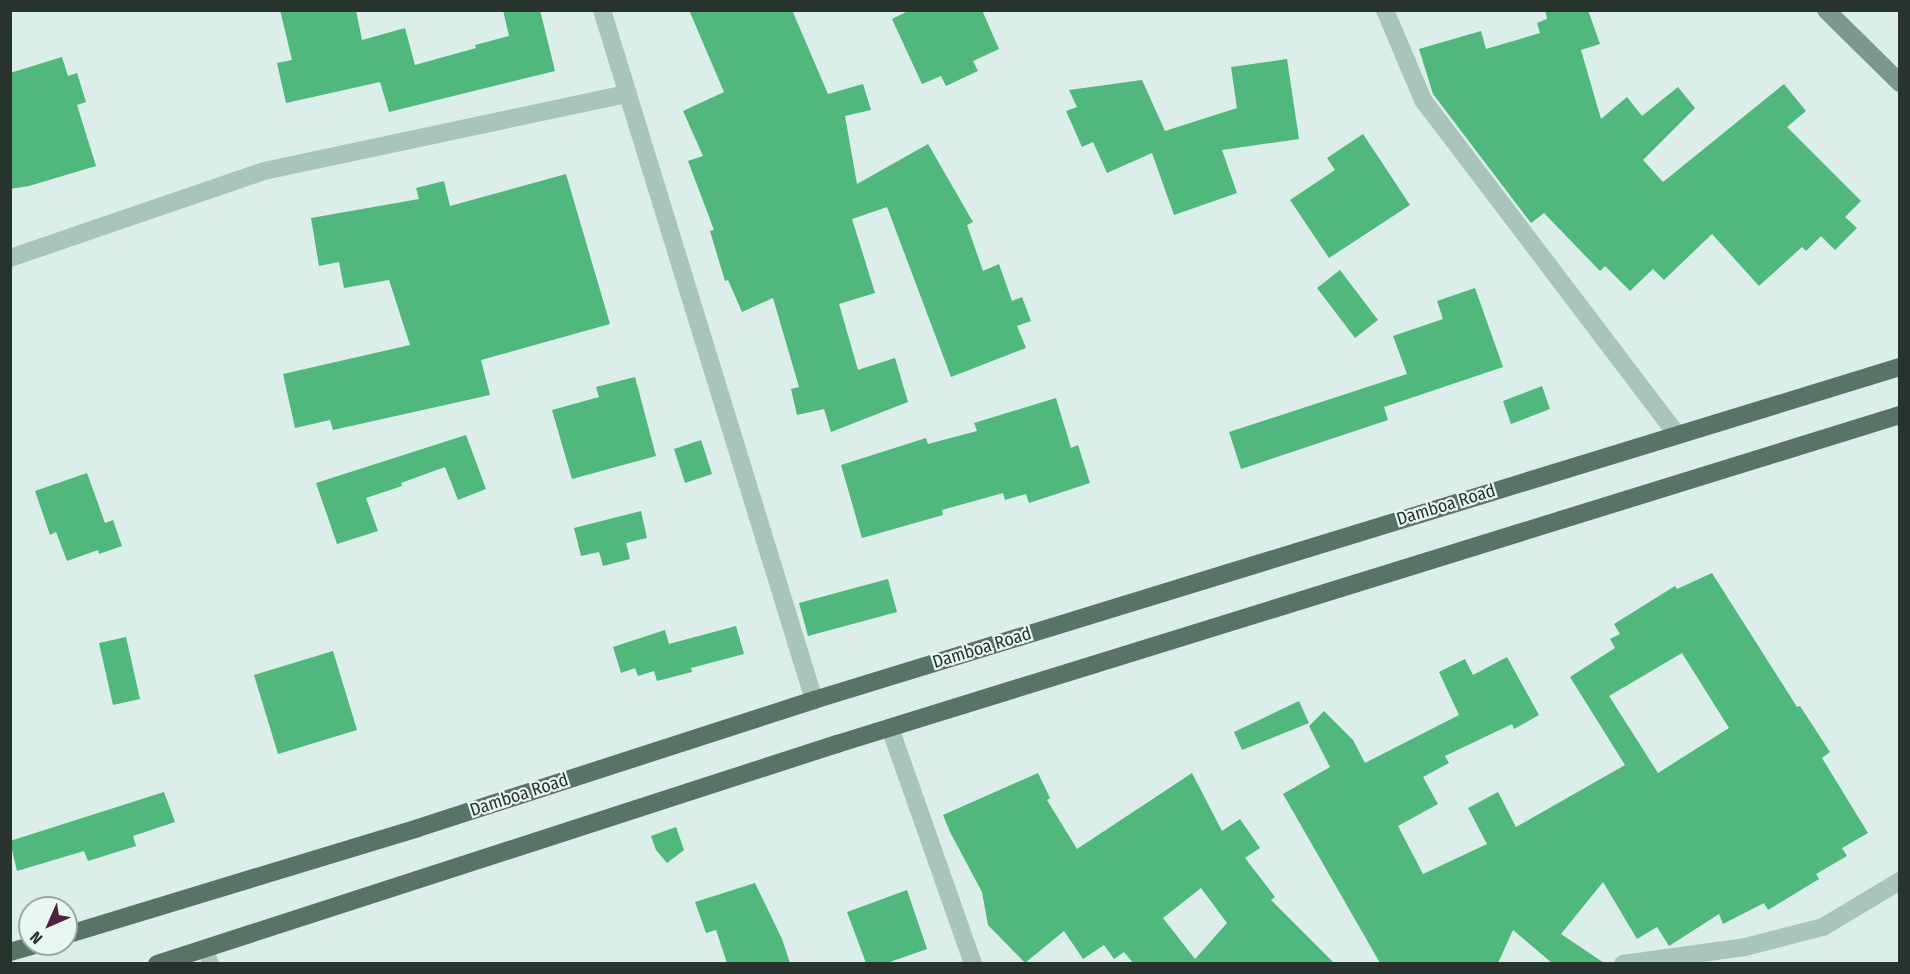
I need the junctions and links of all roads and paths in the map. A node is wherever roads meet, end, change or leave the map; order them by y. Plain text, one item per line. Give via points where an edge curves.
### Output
1 (602, 10) edge
2 (1385, 10) edge
3 (1826, 10) edge
4 (1899, 83) edge
5 (627, 94) junction
6 (10, 258) edge
7 (1899, 367) edge
8 (1899, 415) edge
9 (1676, 433) junction
10 (814, 700) junction
11 (890, 728) junction
12 (1899, 881) edge
13 (78, 931) edge
14 (208, 956) edge
15 (157, 963) edge
16 (973, 963) edge
17 (1623, 963) edge

1 - 5 street
2 - 9 street via 1422,100
3 - 4 street
5 - 6 street via 264,171
5 - 10 street
7 - 9 main road, Damboa Road
8 - 11 main road
9 - 10 main road, Damboa Road
10 - 13 main road, Damboa Road via 418,828
11 - 14 main road
11 - 16 street
12 - 17 street via 1823,927 1745,947
14 - 15 main road

